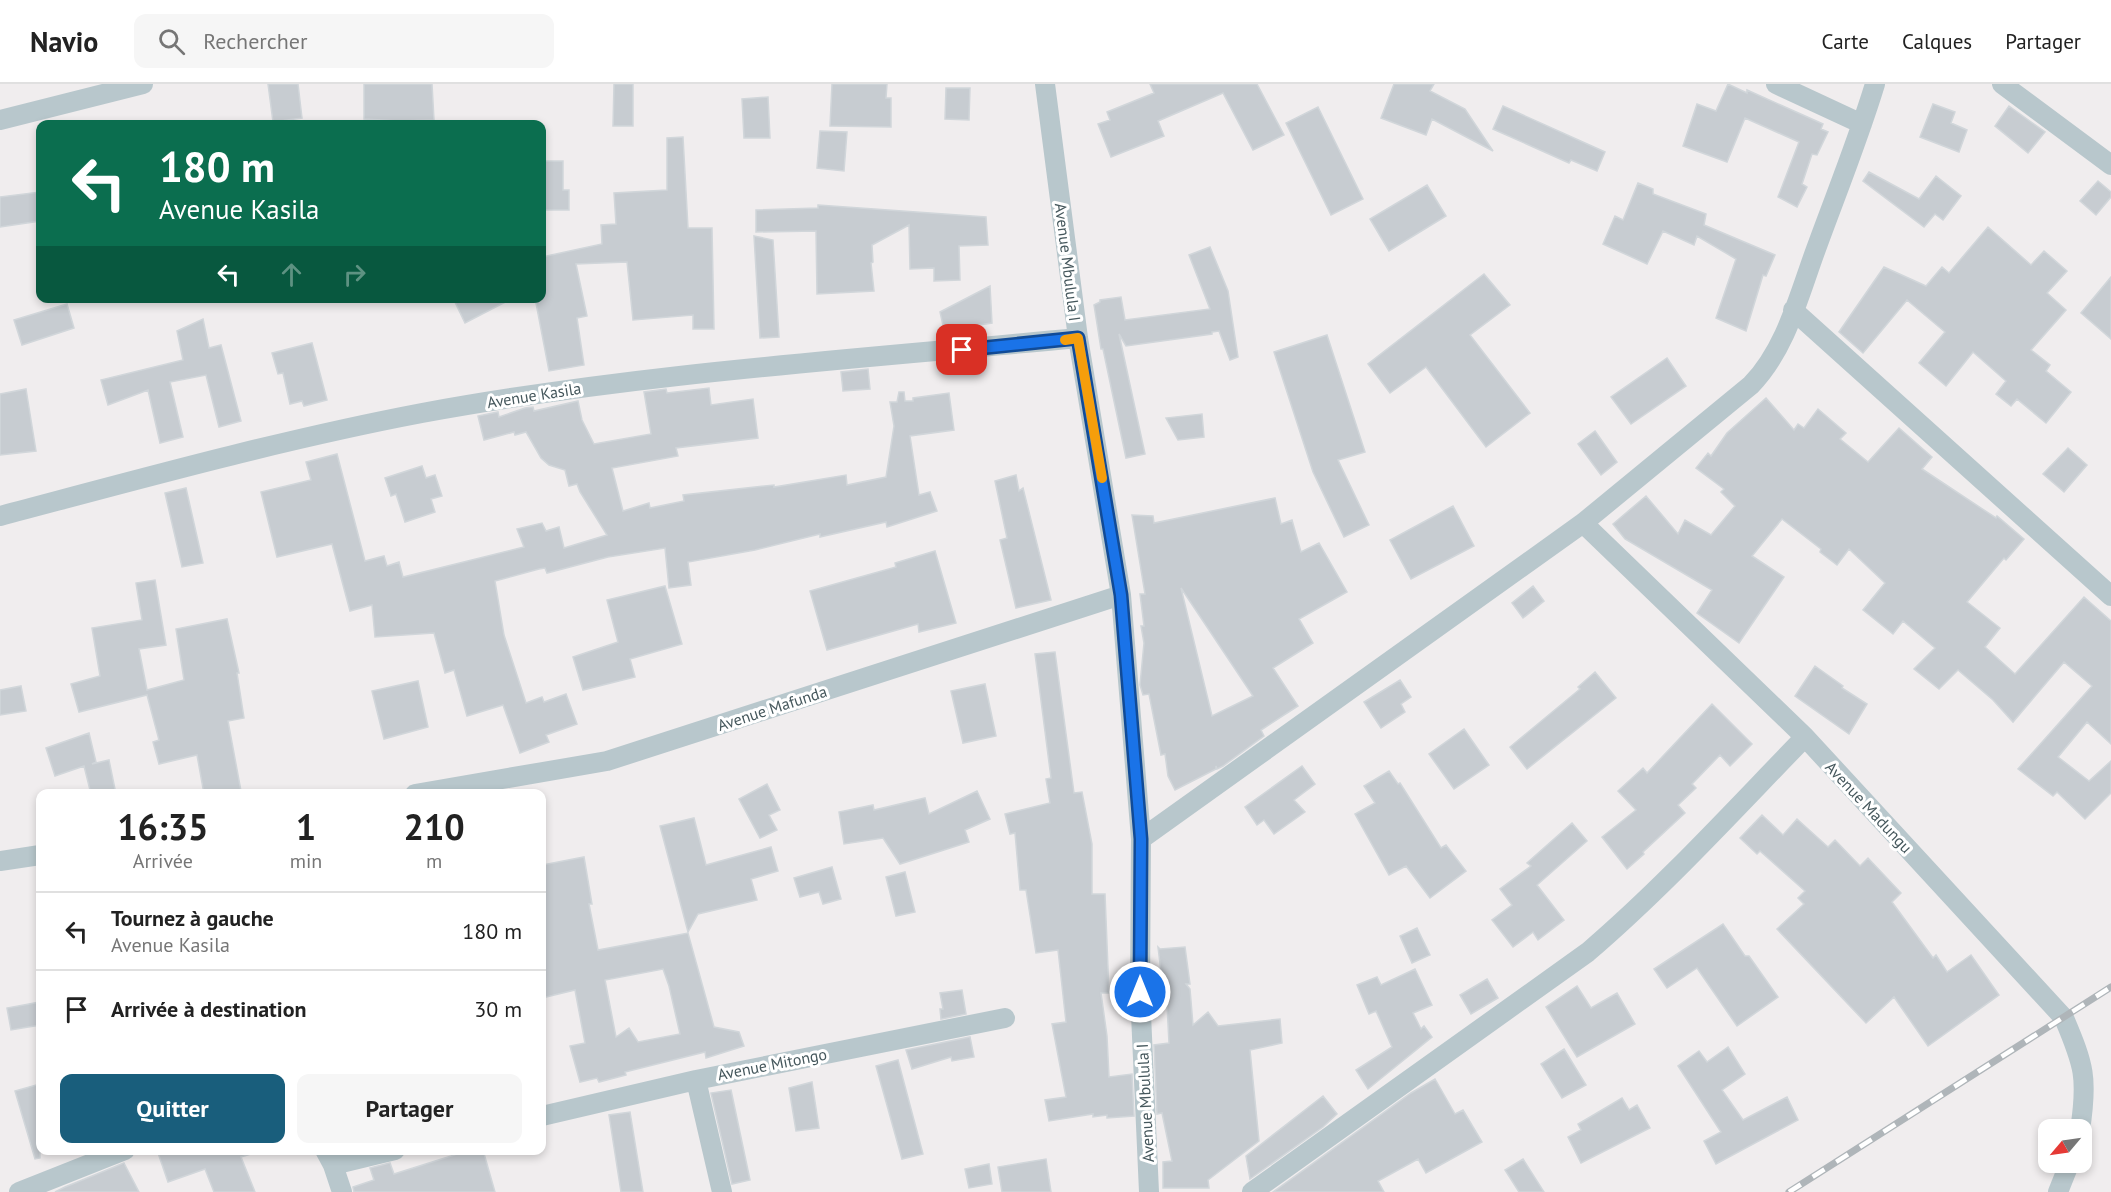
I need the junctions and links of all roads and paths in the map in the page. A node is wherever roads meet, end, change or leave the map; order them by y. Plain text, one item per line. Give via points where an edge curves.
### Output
1 (143, 84) edge
2 (1045, 84) edge
3 (1776, 84) edge
4 (1875, 84) edge
5 (2002, 84) edge
6 (0, 120) edge
7 (1862, 124) junction
8 (2111, 165) edge
9 (1793, 310) junction
10 (1078, 338) junction
11 (0, 516) edge
12 (1583, 523) junction
13 (1121, 595) junction
14 (2111, 596) edge
15 (1805, 737) junction
16 (444, 789) edge
17 (1141, 839) junction
18 (36, 856) edge
19 (0, 861) edge
20 (1005, 1018) dead end
21 (696, 1080) junction
22 (546, 1115) edge
23 (2081, 1119) edge
24 (112, 1155) edge
25 (354, 1155) edge
26 (329, 1158) edge
27 (2066, 1173) edge
28 (19, 1192) edge
29 (342, 1192) edge
30 (722, 1192) edge
31 (1149, 1192) edge
32 (1252, 1192) edge
33 (2058, 1192) edge

1 - 6 street
2 - 10 street, Avenue Mbulula I
3 - 7 street
4 - 7 street
5 - 8 street
7 - 9 street
9 - 12 street via 1773,357 1758,378
9 - 14 street
10 - 11 street, Avenue Kasila via 611,383 422,413 277,443
10 - 13 street, Avenue Mbulula I
12 - 15 street, Avenue Madungu
12 - 17 street
13 - 16 street, Avenue Mafunda via 607,761
13 - 17 street, Avenue Mbulula I
15 - 23 street, Avenue Madungu via 2064,1018 2084,1069
15 - 32 street via 1650,896 1588,952
17 - 31 street, Avenue Mbulula I via 1140,992
18 - 19 street
20 - 21 street, Avenue Mitongo
21 - 22 street, Avenue Mitongo
21 - 30 street
24 - 28 street
25 - 26 street
26 - 29 street
27 - 33 street

